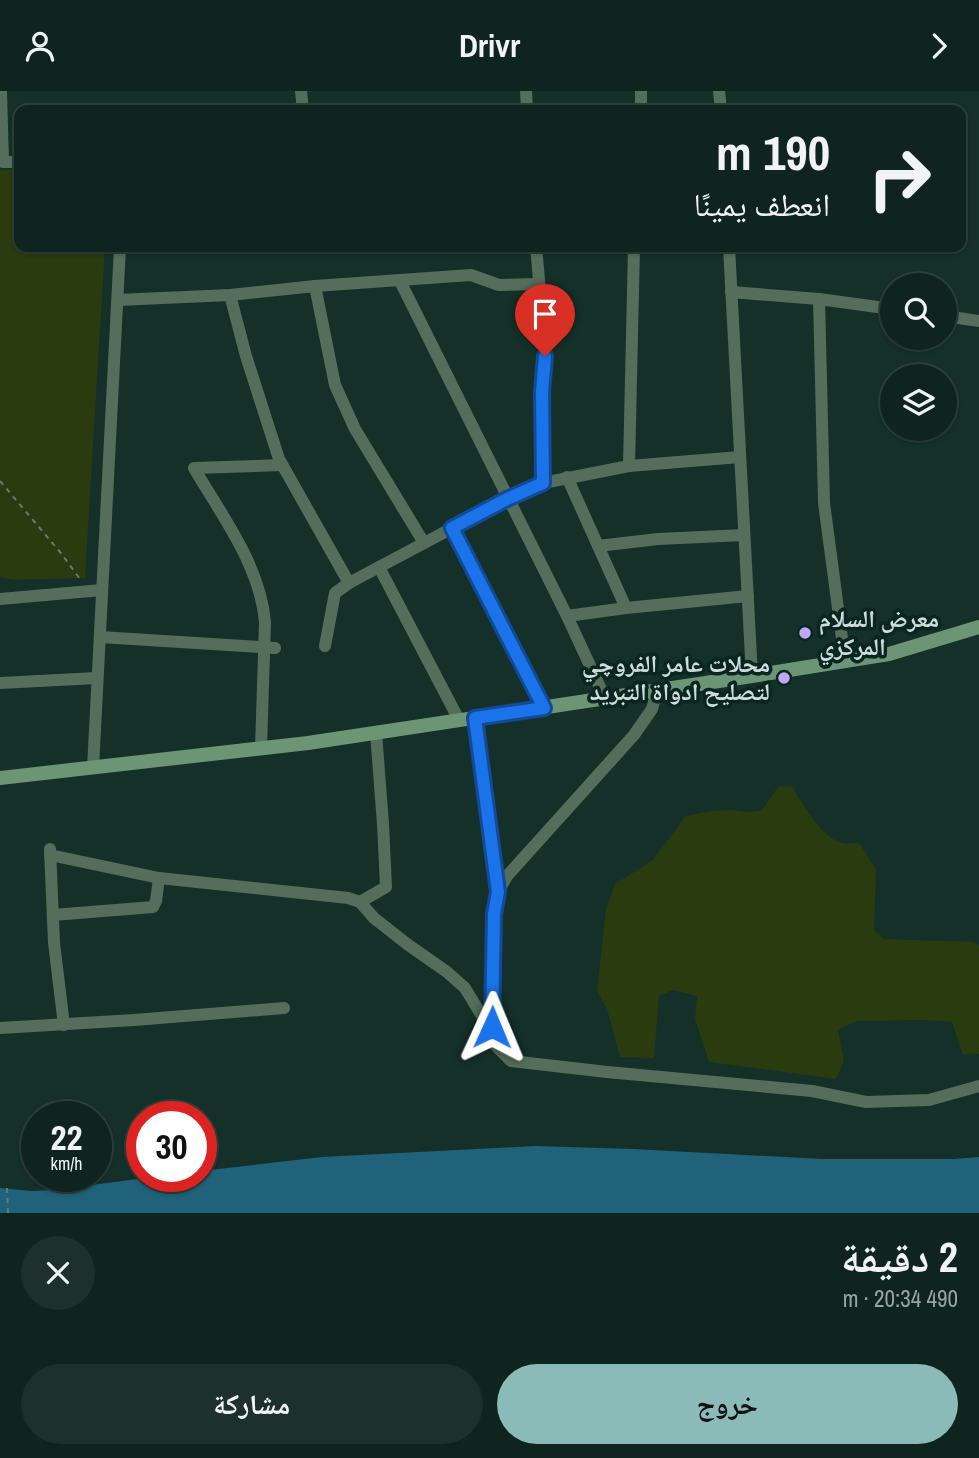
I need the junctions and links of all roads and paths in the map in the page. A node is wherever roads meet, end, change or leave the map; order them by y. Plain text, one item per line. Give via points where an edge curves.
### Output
1 (1, 91) edge
2 (14, 162) edge
3 (120, 252) edge
4 (536, 252) edge
5 (634, 252) edge
6 (729, 252) edge
7 (400, 281) junction
8 (539, 284) junction
9 (315, 286) junction
10 (731, 292) junction
11 (230, 295) junction
12 (819, 299) junction
13 (118, 300) junction
14 (880, 307) edge
15 (957, 318) edge
16 (979, 321) edge
17 (740, 457) junction
18 (282, 465) junction
19 (629, 466) junction
20 (567, 477) junction
21 (0, 481) edge
22 (543, 483) junction
23 (507, 499) junction
24 (452, 528) junction
25 (744, 535) junction
26 (424, 543) junction
27 (598, 546) junction
28 (379, 567) junction
29 (349, 583) junction
30 (96, 591) junction
31 (748, 596) junction
32 (0, 599) edge
33 (626, 608) junction
34 (567, 616) junction
35 (979, 627) edge
36 (100, 637) junction
37 (326, 646) dead end
38 (269, 647) junction
39 (845, 661) junction
40 (752, 676) junction
41 (97, 678) junction
42 (0, 684) edge
43 (657, 691) junction
44 (605, 698) junction
45 (544, 708) junction
46 (475, 718) junction
47 (459, 720) junction
48 (376, 733) junction
49 (261, 748) junction
50 (93, 768) junction
51 (0, 778) edge
52 (159, 878) junction
53 (498, 892) junction
54 (360, 902) junction
55 (53, 915) junction
56 (284, 1008) dead end
57 (64, 1025) junction
58 (0, 1028) edge
59 (494, 1044) junction
60 (979, 1086) edge
61 (7, 1188) dead end
62 (8, 1213) edge

1 - 2 street via 3,162
3 - 13 street
4 - 8 street
5 - 19 street
6 - 10 street
7 - 8 street via 471,275 499,285
7 - 9 street
7 - 23 street
8 - 22 street via 545,356
9 - 11 street
9 - 26 street via 335,385 355,429
10 - 12 street
10 - 17 street
11 - 13 street
11 - 18 street
12 - 14 street
12 - 39 street via 824,503
13 - 30 street
15 - 16 street
17 - 19 street
17 - 25 street
18 - 29 street
18 - 38 street via 194,468 247,558 263,603
19 - 20 street
20 - 22 street
20 - 27 street
21 - 30 path
22 - 23 street
23 - 24 street
23 - 34 street
24 - 26 street
24 - 45 street
25 - 27 street
25 - 31 street
26 - 28 street
27 - 33 street
28 - 29 street
28 - 47 street
29 - 37 street via 335,593
30 - 32 street
30 - 36 street
31 - 33 street
31 - 40 street
33 - 34 street
34 - 44 street
35 - 39 street via 890,654
36 - 38 street
36 - 41 street
38 - 49 street
39 - 40 street
40 - 43 street
41 - 42 street
41 - 50 street
43 - 44 street
43 - 53 street via 652,709 634,735 507,876
44 - 45 street
45 - 46 street
46 - 47 street
46 - 53 street
47 - 48 street
48 - 49 street
48 - 54 street via 386,887
49 - 50 street
50 - 51 street
52 - 54 street
52 - 55 street via 153,907
52 - 55 street via 50,852
53 - 59 street
54 - 59 street via 374,918 465,988
55 - 57 street
56 - 57 street
57 - 58 street
59 - 60 street via 511,1061 812,1091 866,1102 929,1100
61 - 62 path

